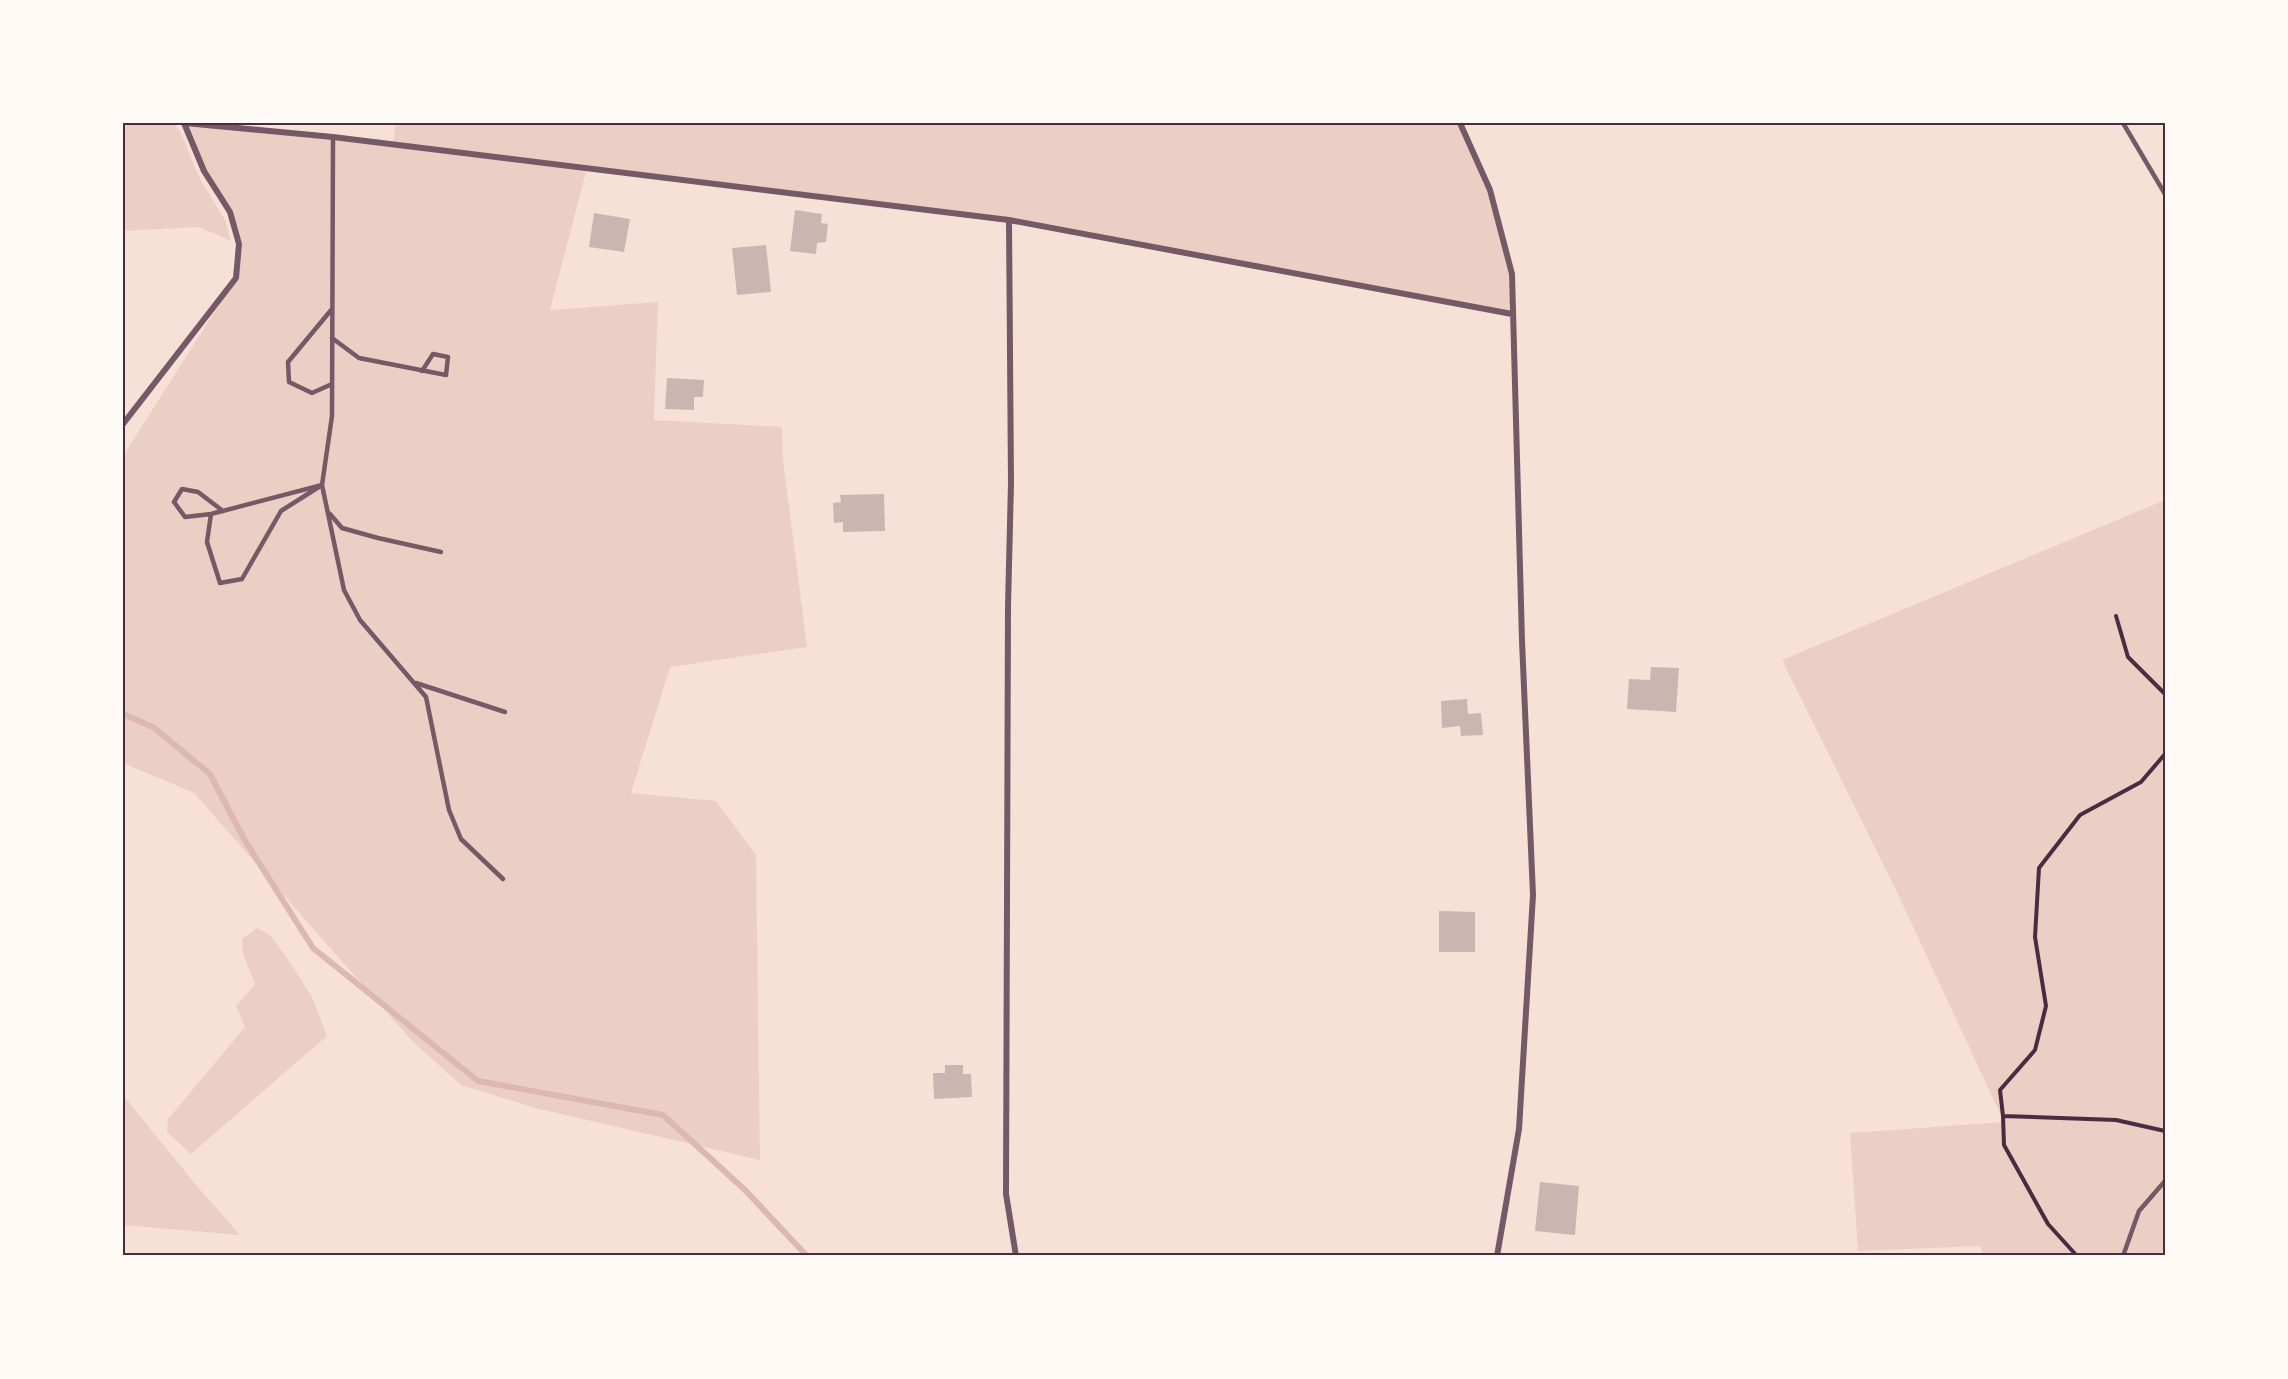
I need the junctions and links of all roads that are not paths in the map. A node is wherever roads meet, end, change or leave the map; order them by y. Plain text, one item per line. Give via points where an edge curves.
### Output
1 (185, 123) edge
2 (1460, 123) edge
3 (2123, 123) edge
4 (333, 137) junction
5 (2165, 194) edge
6 (1009, 220) junction
7 (332, 309) junction
8 (1512, 314) junction
9 (332, 338) junction
10 (422, 371) junction
11 (332, 384) junction
12 (123, 424) edge
13 (322, 485) junction
14 (223, 511) junction
15 (328, 512) junction
16 (211, 514) junction
17 (441, 552) dead end
18 (413, 682) junction
19 (505, 712) dead end
20 (503, 879) dead end
21 (2165, 1181) edge
22 (1016, 1256) edge
23 (1497, 1256) edge
24 (2123, 1256) edge

1 - 4 street
1 - 12 street via 204,171 230,212 239,244 236,278
2 - 8 street via 1490,190 1512,274
3 - 5 lane
4 - 6 street
4 - 7 lane
6 - 8 street
6 - 22 street via 1006,1194
7 - 9 lane
7 - 11 lane via 288,362 290,382 312,393
8 - 23 street via 1533,895 1519,1129
9 - 10 lane via 359,358
9 - 11 lane
10 - 10 lane via 446,375 448,357 433,354
11 - 13 lane via 332,416
13 - 14 lane
13 - 15 lane
13 - 16 lane via 281,512 242,579 220,583 207,542
14 - 16 lane
14 - 16 lane via 198,492 182,489 174,502 185,517
15 - 17 lane via 342,528
15 - 18 lane via 344,590 360,620
18 - 19 lane
18 - 20 lane via 426,697 449,810 461,839
21 - 24 lane via 2139,1211

